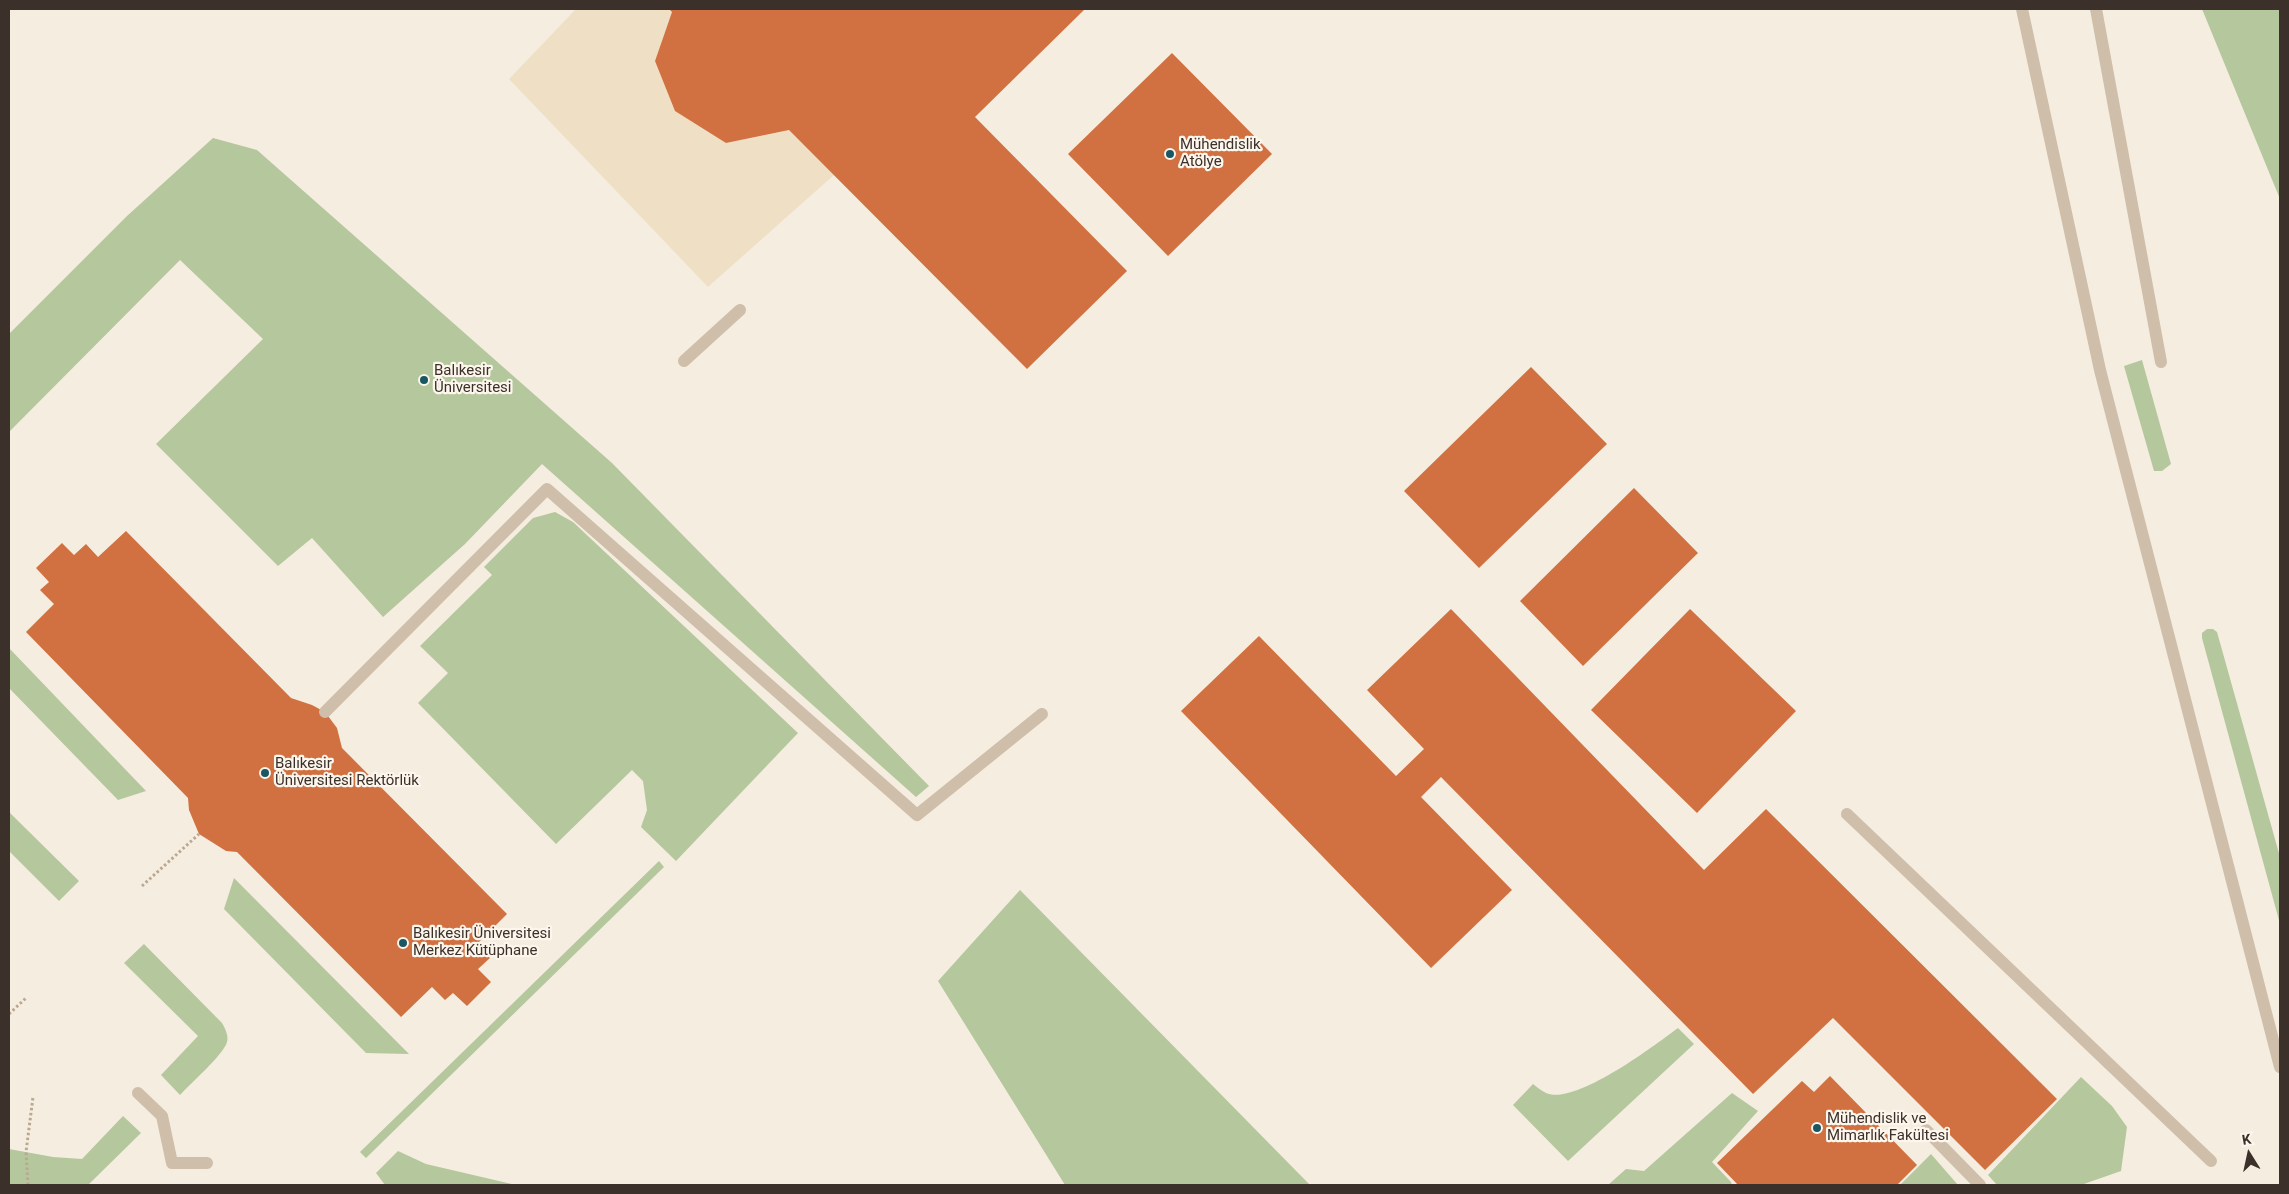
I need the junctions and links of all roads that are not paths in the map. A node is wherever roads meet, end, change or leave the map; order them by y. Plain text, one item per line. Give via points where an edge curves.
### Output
1 (2022, 9) edge
2 (2096, 9) edge
3 (740, 310) dead end
4 (684, 361) dead end
5 (2161, 362) dead end
6 (325, 712) dead end
7 (1042, 714) dead end
8 (1848, 814) dead end
9 (2280, 1067) edge
10 (138, 1093) dead end
11 (1926, 1130) dead end
12 (2211, 1161) dead end
13 (207, 1163) dead end
14 (1980, 1185) edge

1 - 9 street via 2100,370
2 - 5 street
3 - 4 street
6 - 7 street via 547,489 917,815
8 - 12 street
10 - 13 street via 162,1116 172,1163
11 - 14 street

